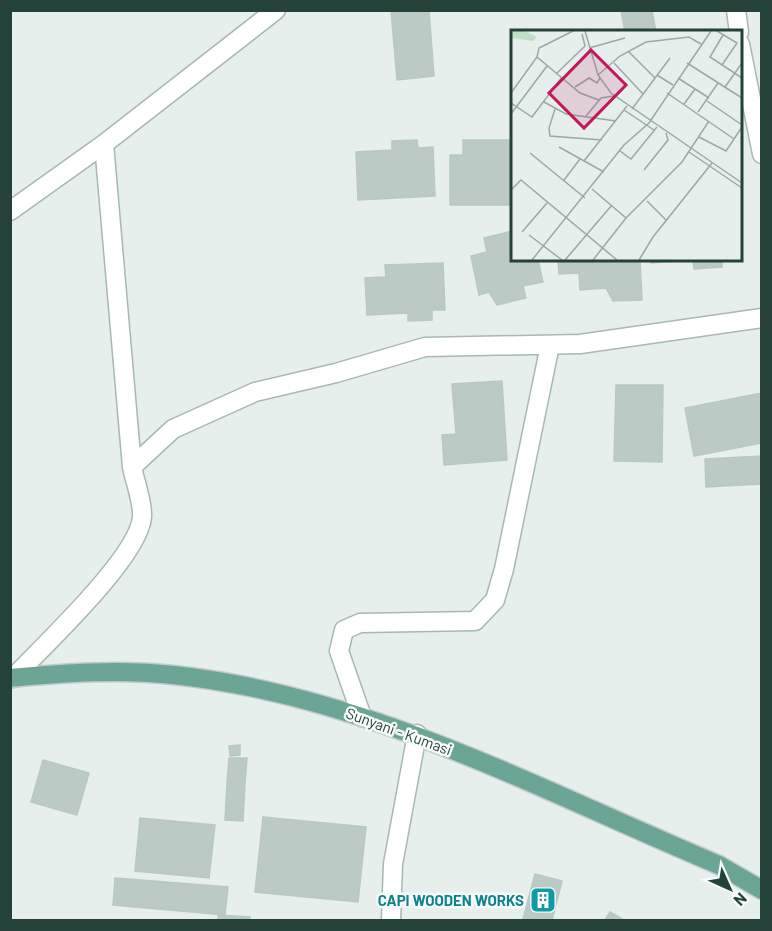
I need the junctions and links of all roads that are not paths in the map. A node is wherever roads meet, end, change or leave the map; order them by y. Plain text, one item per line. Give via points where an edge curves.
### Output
1 (276, 10) edge
2 (736, 10) edge
3 (739, 30) edge
4 (742, 49) edge
5 (104, 144) junction
6 (762, 154) edge
7 (10, 211) edge
8 (762, 318) edge
9 (550, 345) junction
10 (132, 467) junction
11 (12, 678) edge
12 (362, 717) junction
13 (417, 734) junction
14 (762, 890) edge
15 (391, 921) edge

1 - 5 street
2 - 3 street
4 - 6 street
5 - 7 street
5 - 10 street
8 - 9 street
9 - 10 street via 425,347 336,374 255,392 173,429
9 - 12 street via 513,537 495,600 475,621 360,623 344,630 339,651
10 - 11 street via 142,517 136,540 120,564
11 - 12 main road, Sunyani - Kumasi via 91,673 173,675 284,695
12 - 13 main road, Sunyani - Kumasi
13 - 14 main road, Sunyani - Kumasi via 718,865
13 - 15 street via 393,864

